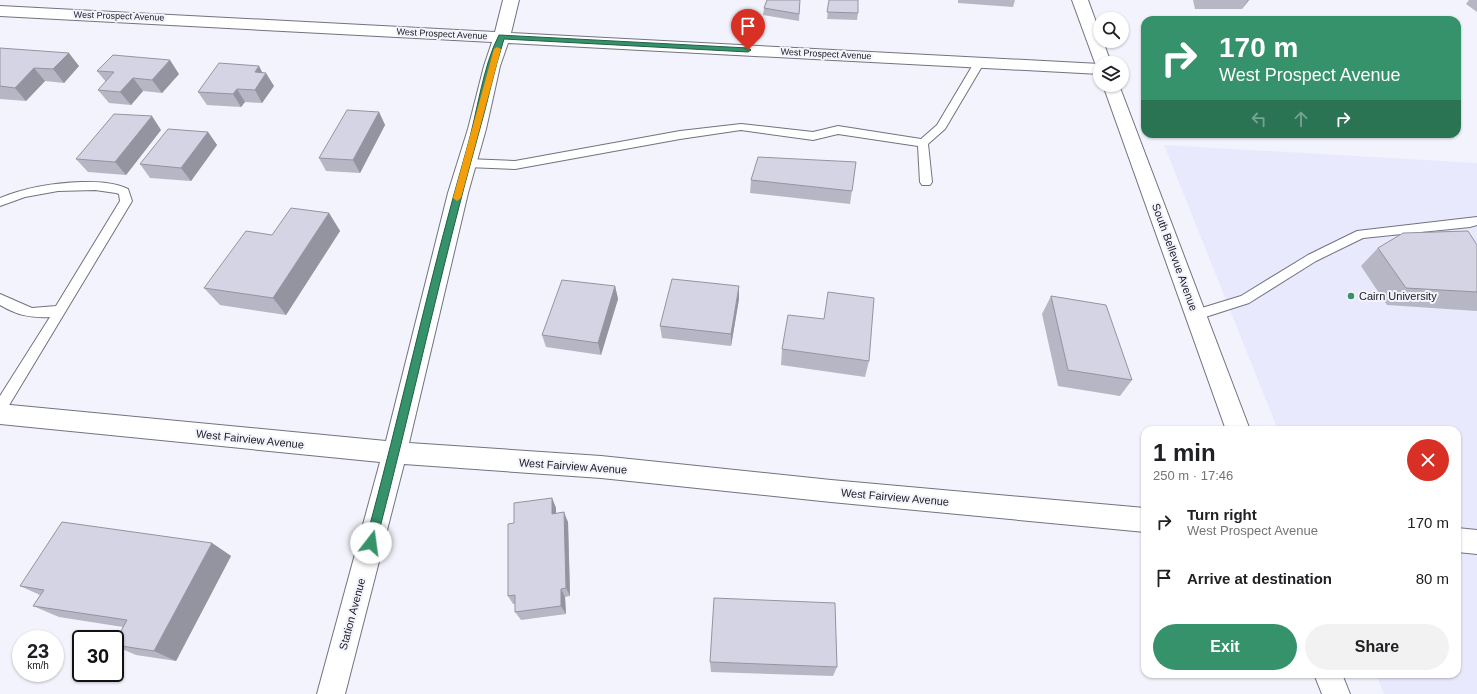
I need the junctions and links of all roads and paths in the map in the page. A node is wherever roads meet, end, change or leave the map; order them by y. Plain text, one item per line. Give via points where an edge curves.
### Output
1 (511, 0) edge
2 (1080, 0) edge
3 (0, 11) edge
4 (502, 37) junction
5 (1100, 56) edge
6 (979, 63) junction
7 (1093, 68) edge
8 (1114, 92) edge
9 (923, 143) junction
10 (467, 163) junction
11 (926, 182) dead end
12 (0, 202) edge
13 (1477, 221) edge
14 (0, 300) edge
15 (59, 311) junction
16 (1196, 315) junction
17 (0, 408) edge
18 (0, 414) edge
19 (1237, 426) edge
20 (395, 452) junction
21 (1141, 520) edge
22 (1461, 540) edge
23 (1477, 542) edge
24 (1330, 678) edge
25 (331, 694) edge
26 (1336, 694) edge

1 - 4 street, Station Avenue
2 - 5 street
3 - 4 street, West Prospect Avenue
4 - 6 street, West Prospect Avenue
4 - 10 street, Station Avenue
6 - 7 street, West Prospect Avenue
6 - 9 lane via 941,127
8 - 16 street, South Bellevue Avenue
9 - 10 lane via 838,130 813,136 741,127 680,135 515,165
9 - 11 lane
10 - 20 street, Station Avenue
12 - 15 lane via 44,188 77,185 116,187 124,192 126,201
13 - 16 lane via 1361,234 1312,258 1245,300
14 - 15 lane via 32,313
15 - 17 lane
16 - 19 street, South Bellevue Avenue
18 - 20 street, West Fairview Avenue
20 - 21 street, West Fairview Avenue via 601,467
20 - 25 street, Station Avenue
22 - 23 street
24 - 26 street

